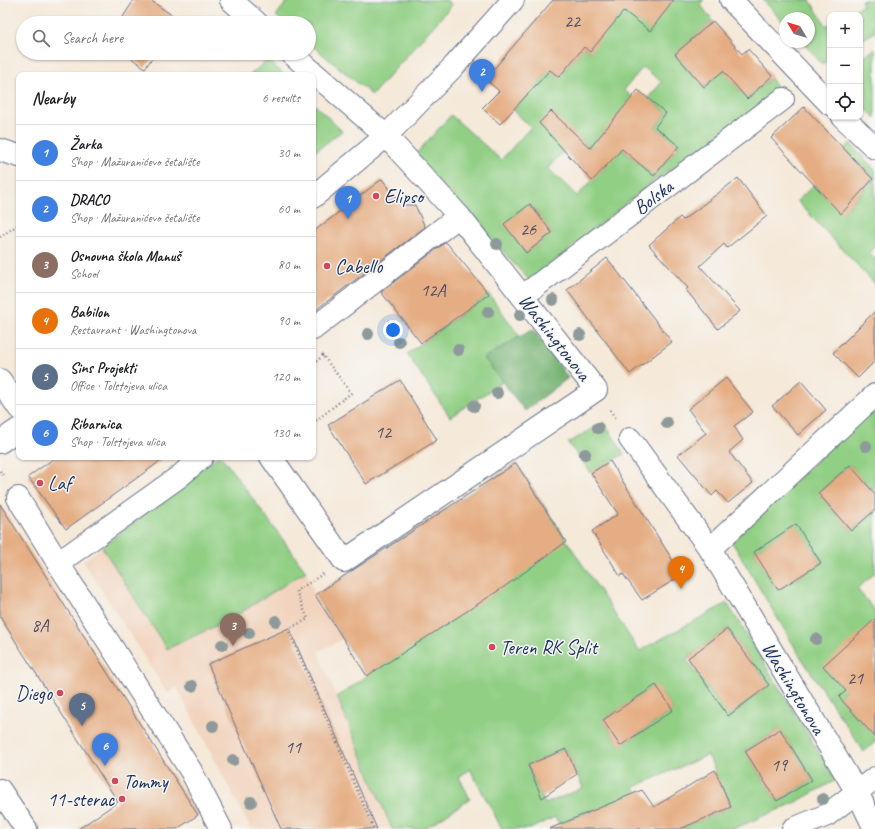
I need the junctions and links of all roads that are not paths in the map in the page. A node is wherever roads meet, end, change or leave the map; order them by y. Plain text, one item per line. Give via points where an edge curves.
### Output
1 (231, 0) edge
2 (513, 0) edge
3 (731, 0) edge
4 (249, 16) edge
5 (299, 60) edge
6 (313, 72) edge
7 (316, 75) edge
8 (783, 99) dead end
9 (827, 101) edge
10 (846, 120) edge
11 (386, 136) junction
12 (875, 148) edge
13 (0, 150) edge
14 (16, 155) edge
15 (316, 194) edge
16 (459, 216) junction
17 (524, 296) junction
18 (316, 327) edge
19 (0, 380) edge
20 (875, 395) edge
21 (16, 404) edge
22 (16, 431) edge
23 (630, 439) road end
24 (0, 442) edge
25 (199, 460) edge
26 (274, 460) edge
27 (18, 498) dead end
28 (710, 549) junction
29 (58, 563) junction
30 (875, 778) edge
31 (0, 790) edge
32 (857, 792) junction
33 (26, 829) edge
34 (221, 829) edge
35 (793, 829) edge
36 (875, 829) edge

1 - 4 street
2 - 11 street
3 - 9 street
5 - 6 street, Washingtonova
7 - 11 street, Washingtonova
8 - 17 street, Bolska
10 - 12 street
11 - 15 street
11 - 16 street, Washingtonova
13 - 14 street
16 - 17 street, Washingtonova
16 - 18 street
17 - 26 street, Washingtonova via 596,390 344,561
19 - 21 street
20 - 28 street
22 - 24 street
23 - 28 street, Washingtonova
25 - 29 street
27 - 29 street
28 - 32 street, Washingtonova
29 - 34 street via 191,771
30 - 32 street
31 - 33 street
32 - 35 street via 827,815
32 - 36 street, Washingtonova

